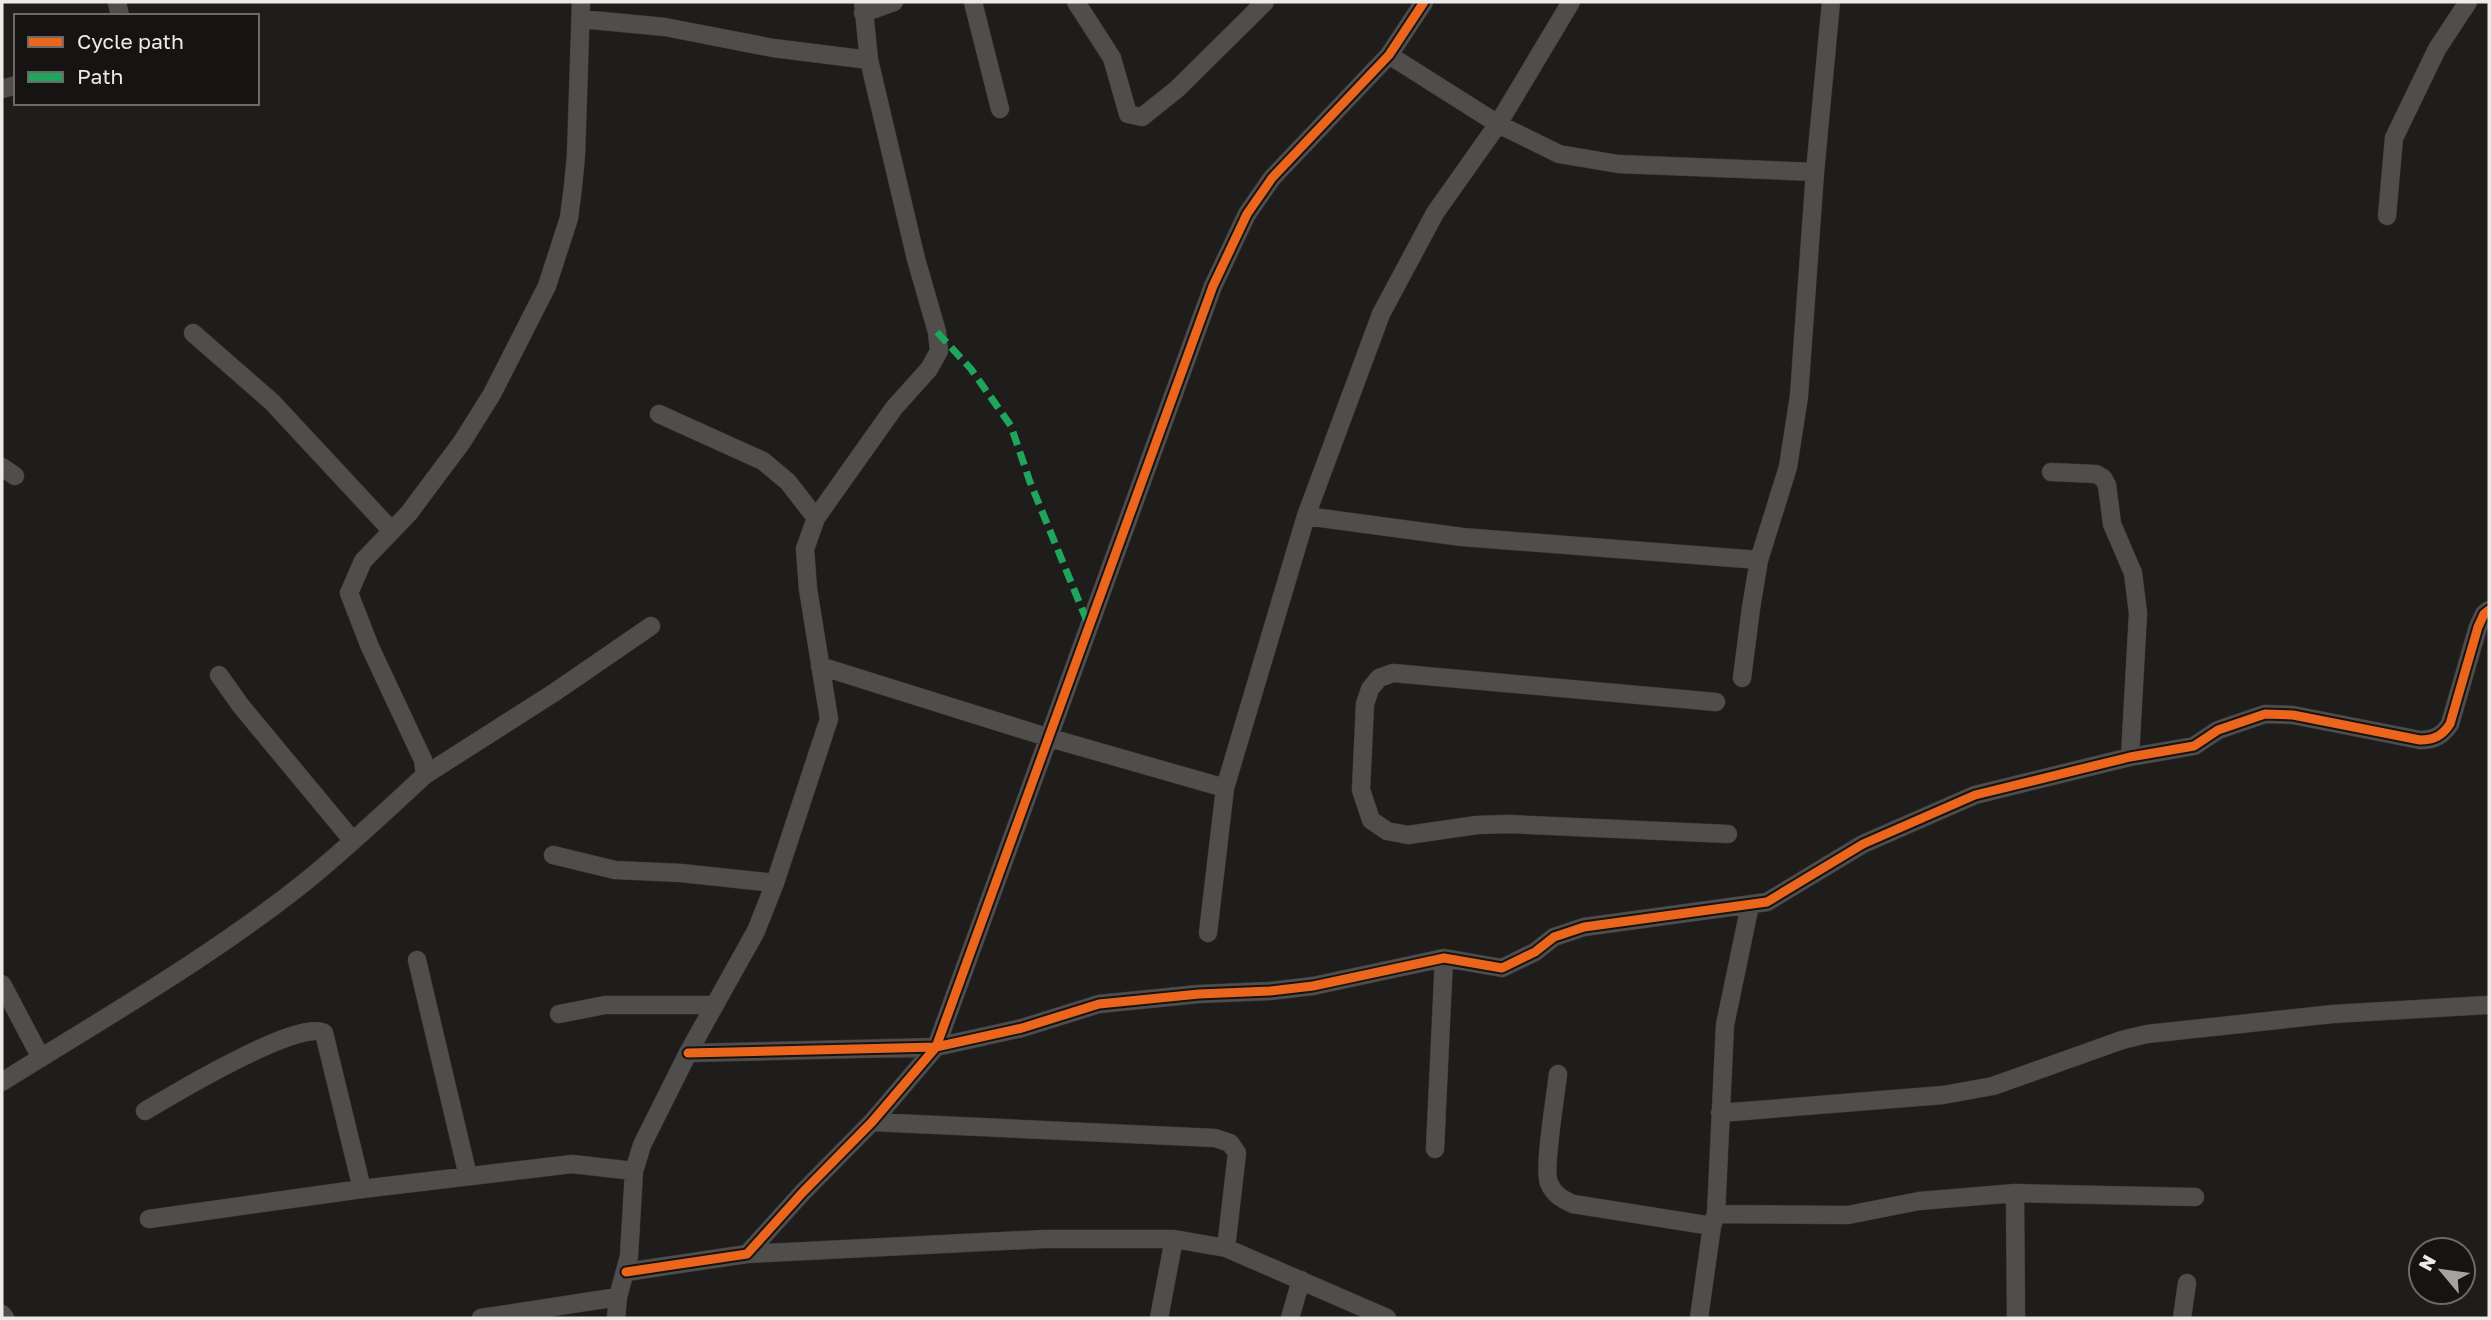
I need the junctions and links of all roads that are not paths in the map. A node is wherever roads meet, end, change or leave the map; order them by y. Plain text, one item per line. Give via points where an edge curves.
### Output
1 (894, 2) edge
2 (973, 2) edge
3 (1076, 2) edge
4 (1265, 2) edge
5 (1424, 2) edge
6 (1571, 2) edge
7 (1830, 2) edge
8 (2468, 2) edge
9 (863, 7) edge
10 (581, 10) edge
11 (1389, 55) junction
12 (869, 60) junction
13 (1000, 109) dead end
14 (1498, 124) junction
15 (1815, 172) junction
16 (2387, 216) dead end
17 (193, 333) dead end
18 (659, 414) dead end
19 (2051, 472) dead end
20 (1306, 516) junction
21 (816, 518) junction
22 (392, 531) junction
23 (1759, 560) junction
24 (2489, 610) edge
25 (651, 626) dead end
26 (820, 666) junction
27 (219, 674) dead end
28 (1742, 678) dead end
29 (1716, 702) dead end
30 (1050, 738) junction
31 (2130, 757) junction
32 (425, 775) junction
33 (1225, 788) junction
34 (1728, 834) dead end
35 (354, 841) junction
36 (553, 855) dead end
37 (775, 883) junction
38 (1750, 905) junction
39 (1208, 933) dead end
40 (1444, 958) junction
41 (417, 960) dead end
42 (2, 984) edge
43 (715, 1005) junction
44 (2487, 1005) dead end
45 (559, 1014) dead end
46 (936, 1047) junction
47 (688, 1053) junction
48 (41, 1058) junction
49 (1558, 1074) dead end
50 (2, 1083) edge
51 (145, 1111) dead end
52 (1720, 1113) junction
53 (872, 1122) junction
54 (1435, 1149) dead end
55 (634, 1171) junction
56 (468, 1176) junction
57 (362, 1189) junction
58 (2015, 1193) junction
59 (2195, 1197) dead end
60 (149, 1219) dead end
61 (1714, 1220) junction
62 (1174, 1239) junction
63 (1226, 1248) junction
64 (747, 1254) junction
65 (626, 1272) junction
66 (1301, 1280) junction
67 (2187, 1283) dead end
68 (618, 1297) junction
69 (2, 1314) edge
70 (5, 1318) edge
71 (481, 1318) edge
72 (616, 1318) edge
73 (1159, 1318) edge
74 (1290, 1318) edge
75 (1387, 1318) edge
76 (1699, 1318) edge
77 (2016, 1318) edge
78 (2182, 1318) edge

1 - 9 street
2 - 13 street
3 - 4 street via 1112,58 1128,114 1135,117 1142,117 1177,89
5 - 11 street
6 - 14 street
7 - 15 street
8 - 16 street via 2437,49 2394,138
9 - 12 street
10 - 12 street via 773,48
10 - 22 street via 573,187 569,218 547,286 462,442
11 - 14 street
11 - 30 street via 1272,178 1247,214 1213,286
12 - 21 street via 939,351
14 - 15 street via 1559,154 1618,164
14 - 20 street via 1435,213 1381,314
15 - 23 street via 1799,397 1788,467
17 - 22 street via 272,402
18 - 21 street via 763,461 788,482
19 - 31 street via 2103,478 2112,524 2133,573 2138,612
20 - 23 street via 1462,537
20 - 33 street
21 - 26 street via 805,549
22 - 32 street via 363,561 349,593 423,760
23 - 28 street
24 - 31 street via 2477,627 2450,724 2432,740 2265,714 2218,730 2194,746
25 - 32 street
26 - 30 street
26 - 37 street via 829,719
27 - 35 street
29 - 34 street via 1393,673 1379,678 1365,704 1362,790 1371,820 1387,831 1408,835 1508,824
30 - 33 street
30 - 46 street
31 - 38 street via 1975,795 1863,844 1767,902
32 - 35 street
33 - 39 street
35 - 48 street via 214,949
36 - 37 street via 615,870
37 - 43 street via 756,931
38 - 40 street via 1584,927 1554,937 1502,968
38 - 52 street via 1725,1025
40 - 46 street via 1313,986 1099,1004
40 - 54 street
41 - 56 street
42 - 48 street
43 - 45 street via 605,1005
43 - 47 street
44 - 52 street via 2333,1014 2147,1034 1993,1086 1943,1095
46 - 47 street
46 - 53 street
47 - 55 street via 649,1128
48 - 50 street
49 - 61 street via 1548,1182 1559,1198 1573,1204
51 - 57 street via 263,1047 318,1029 324,1032
52 - 61 street
53 - 63 street via 1215,1138 1230,1143 1237,1153
53 - 64 street
55 - 56 street via 572,1164
55 - 65 street
56 - 57 street
57 - 60 street
58 - 59 street
58 - 61 street via 1919,1201 1848,1215
58 - 77 street
61 - 76 street
62 - 63 street
62 - 64 street via 1044,1239
62 - 73 street
63 - 66 street
64 - 65 street
65 - 68 street
66 - 74 street
66 - 75 street
67 - 78 street
68 - 71 street
68 - 72 street
69 - 70 street

